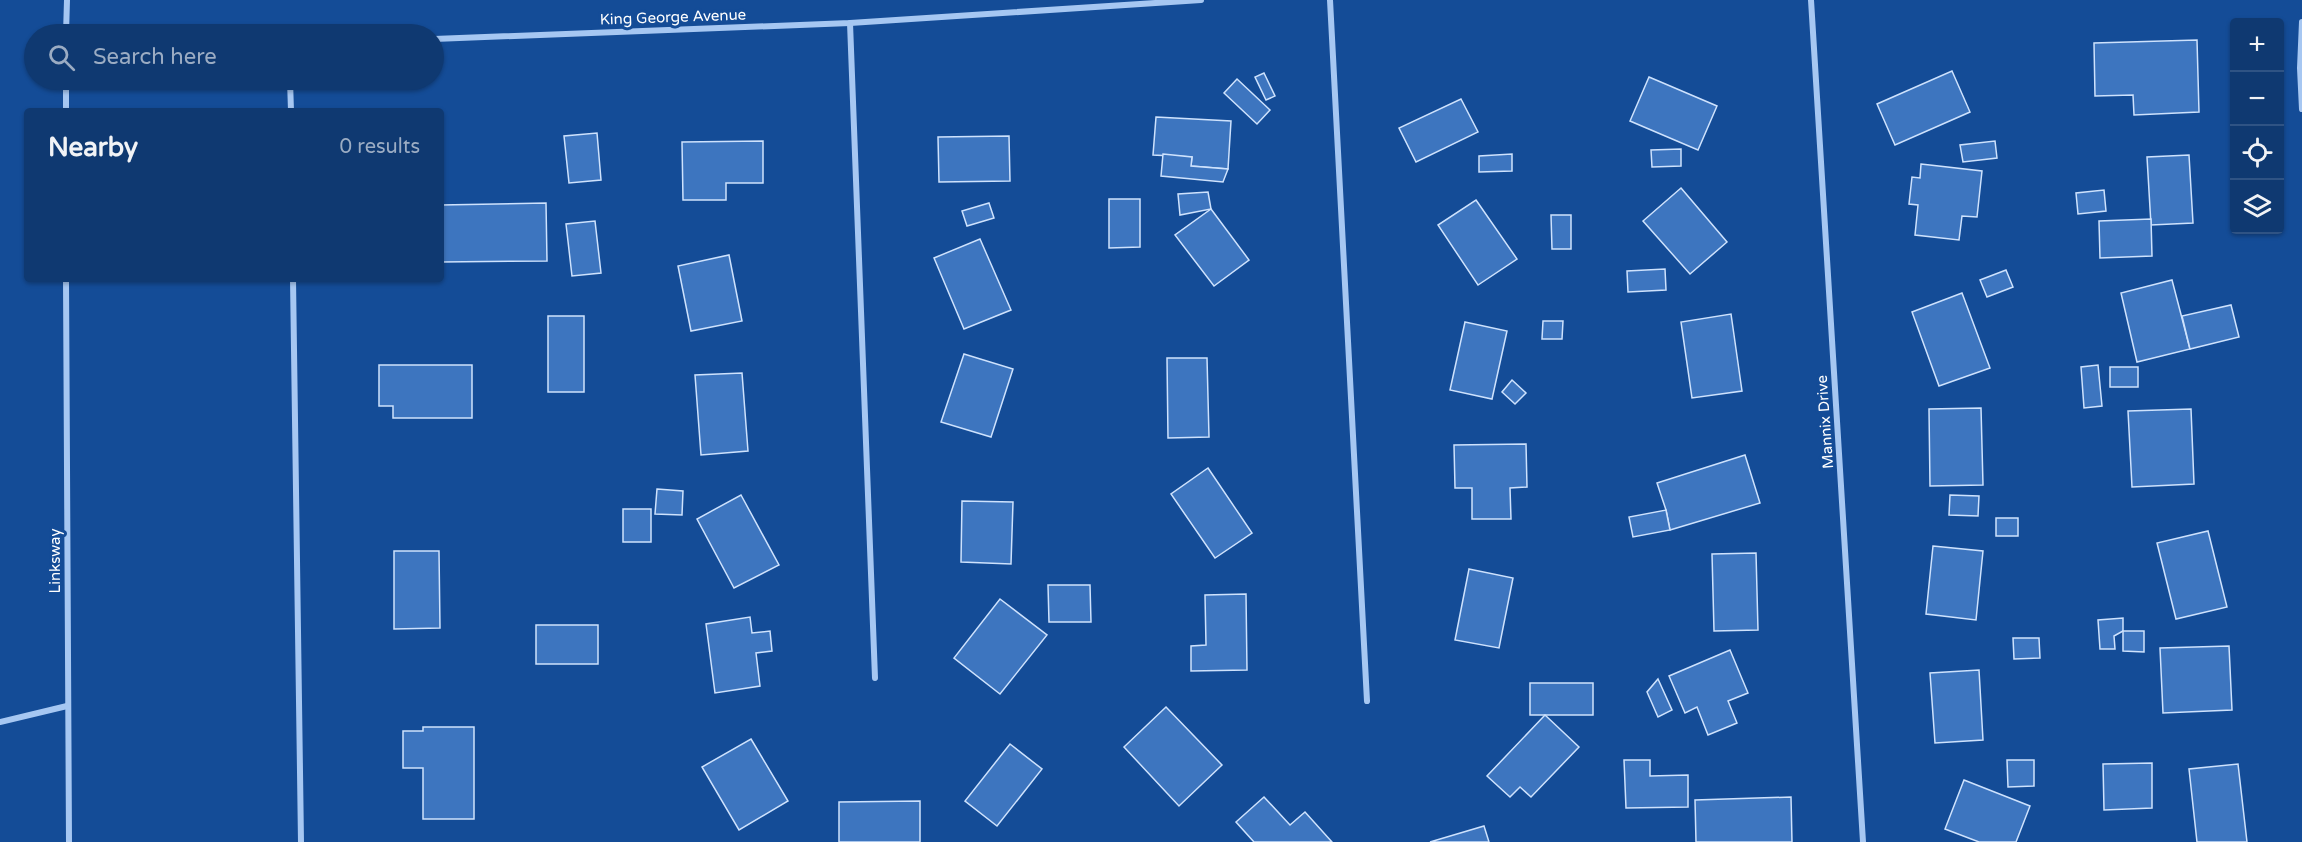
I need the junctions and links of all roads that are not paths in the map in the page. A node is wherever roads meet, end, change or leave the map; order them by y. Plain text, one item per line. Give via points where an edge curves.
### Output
1 (67, 0) edge
2 (1201, 0) edge
3 (1330, 0) edge
4 (1811, 0) edge
5 (2302, 22) edge
6 (850, 23) junction
7 (66, 24) edge
8 (444, 39) edge
9 (66, 90) edge
10 (290, 90) edge
11 (66, 108) edge
12 (291, 108) edge
13 (2302, 109) edge
14 (66, 282) edge
15 (293, 282) edge
16 (874, 678) dead end
17 (1367, 701) dead end
18 (67, 706) junction
19 (0, 722) edge
20 (69, 842) edge
21 (301, 842) edge
22 (1863, 842) edge

1 - 7 street
2 - 6 street, King George Avenue
3 - 17 street
4 - 22 street, Mannix Drive
5 - 13 street
6 - 8 street, King George Avenue
6 - 16 street
9 - 11 street
10 - 12 street
14 - 18 street, Linksway
15 - 21 street
18 - 19 street
18 - 20 street, Linksway

